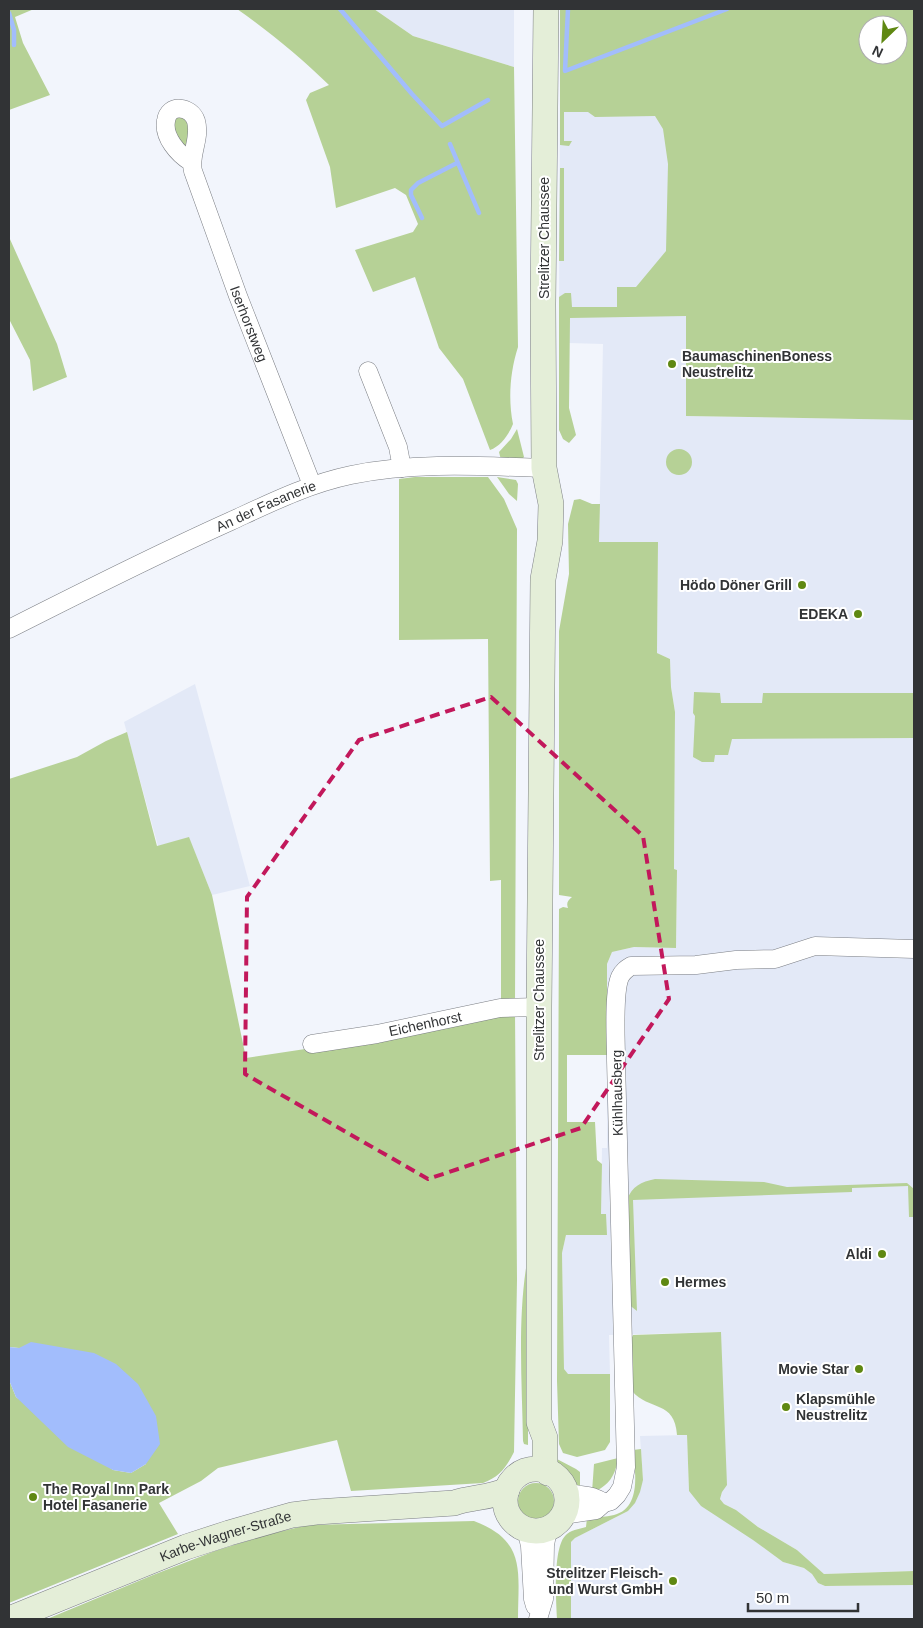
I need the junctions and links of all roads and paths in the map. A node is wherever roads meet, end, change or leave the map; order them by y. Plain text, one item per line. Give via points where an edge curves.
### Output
1 (546, 9) edge
2 (191, 162) dead end
3 (368, 371) dead end
4 (402, 468) junction
5 (544, 468) junction
6 (312, 485) junction
7 (9, 629) edge
8 (914, 949) edge
9 (539, 1007) junction
10 (312, 1044) dead end
11 (537, 1472) junction
12 (513, 1511) junction
13 (558, 1512) junction
14 (538, 1617) edge
15 (9, 1618) edge

1 - 5 main road, Strelitzer Chaussee
2 - 6 street, Iserhorstweg via 238,296
3 - 4 street via 398,447
4 - 5 street, An der Fasanerie
4 - 6 street, An der Fasanerie
5 - 9 main road, Strelitzer Chaussee via 551,504 550,541 542,579
6 - 7 street, An der Fasanerie via 191,539
8 - 13 street, Kühlhausberg via 815,946 775,959 631,966 621,975 616,994 616,1060 626,1467 622,1487 611,1501 596,1510
9 - 10 street, Eichenhorst via 500,1008
9 - 11 main road, Strelitzer Chaussee via 539,1422 545,1438 545,1464
11 - 12 main road via 514,1479
11 - 13 main road via 558,1480
12 - 13 main road via 535,1531
12 - 14 street via 528,1537 533,1599
12 - 15 main road, Karbe-Wagner-Straße via 498,1494 454,1503 292,1515 186,1547
13 - 14 street via 545,1545 544,1599

